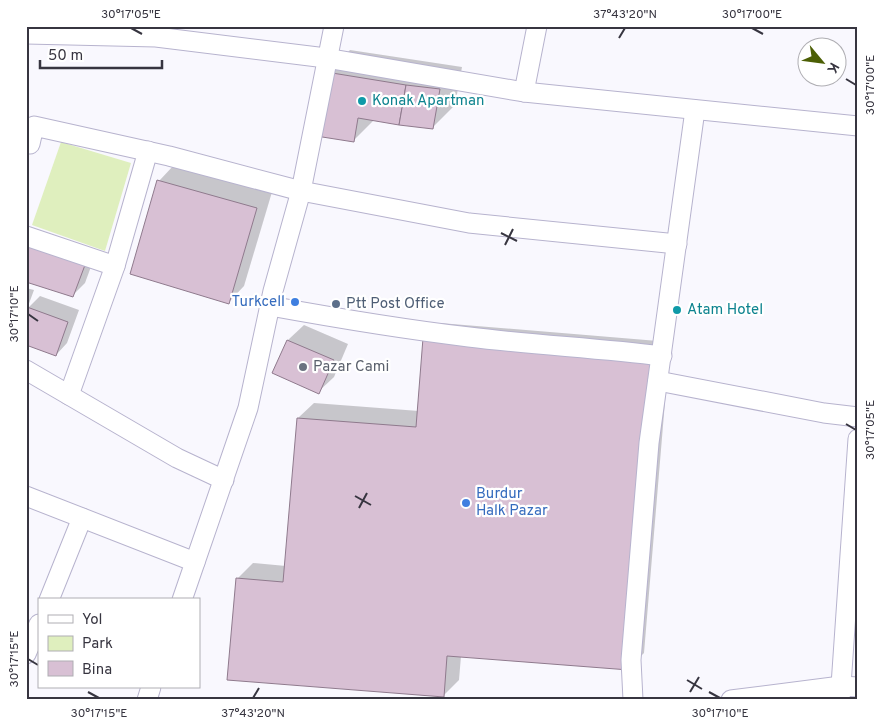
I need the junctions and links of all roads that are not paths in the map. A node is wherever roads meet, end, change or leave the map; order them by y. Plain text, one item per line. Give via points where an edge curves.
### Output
1 (334, 26) edge
2 (537, 26) edge
3 (157, 32) edge
4 (26, 34) edge
5 (326, 58) junction
6 (524, 92) junction
7 (695, 110) junction
8 (858, 126) edge
9 (27, 147) edge
10 (148, 152) junction
11 (301, 191) junction
12 (26, 236) edge
13 (677, 244) junction
14 (115, 266) junction
15 (270, 306) junction
16 (662, 356) junction
17 (26, 370) edge
18 (658, 381) junction
19 (69, 395) junction
20 (858, 416) edge
21 (858, 439) edge
22 (224, 480) junction
23 (26, 496) edge
24 (82, 518) junction
25 (195, 562) junction
26 (50, 598) edge
27 (183, 598) edge
28 (38, 626) edge
29 (26, 654) edge
30 (151, 688) edge
31 (846, 691) edge
32 (147, 700) edge
33 (633, 700) edge
34 (731, 700) edge

1 - 5 street
2 - 6 street
3 - 4 street
3 - 5 street
5 - 6 street
5 - 11 street
6 - 7 street
7 - 8 street
7 - 13 street
9 - 10 street via 34,126
10 - 11 street
10 - 14 street
11 - 13 street via 469,223
11 - 15 street
12 - 14 street
13 - 16 street
14 - 19 street
15 - 16 street via 470,338 584,346
15 - 22 street via 248,408
16 - 18 street
17 - 19 street
18 - 20 street via 824,413
18 - 33 street via 649,443 632,640
19 - 22 street via 177,458
21 - 31 street
22 - 25 street
23 - 24 street
24 - 25 street
24 - 26 street
25 - 27 street
28 - 29 street
30 - 32 street
31 - 34 street

